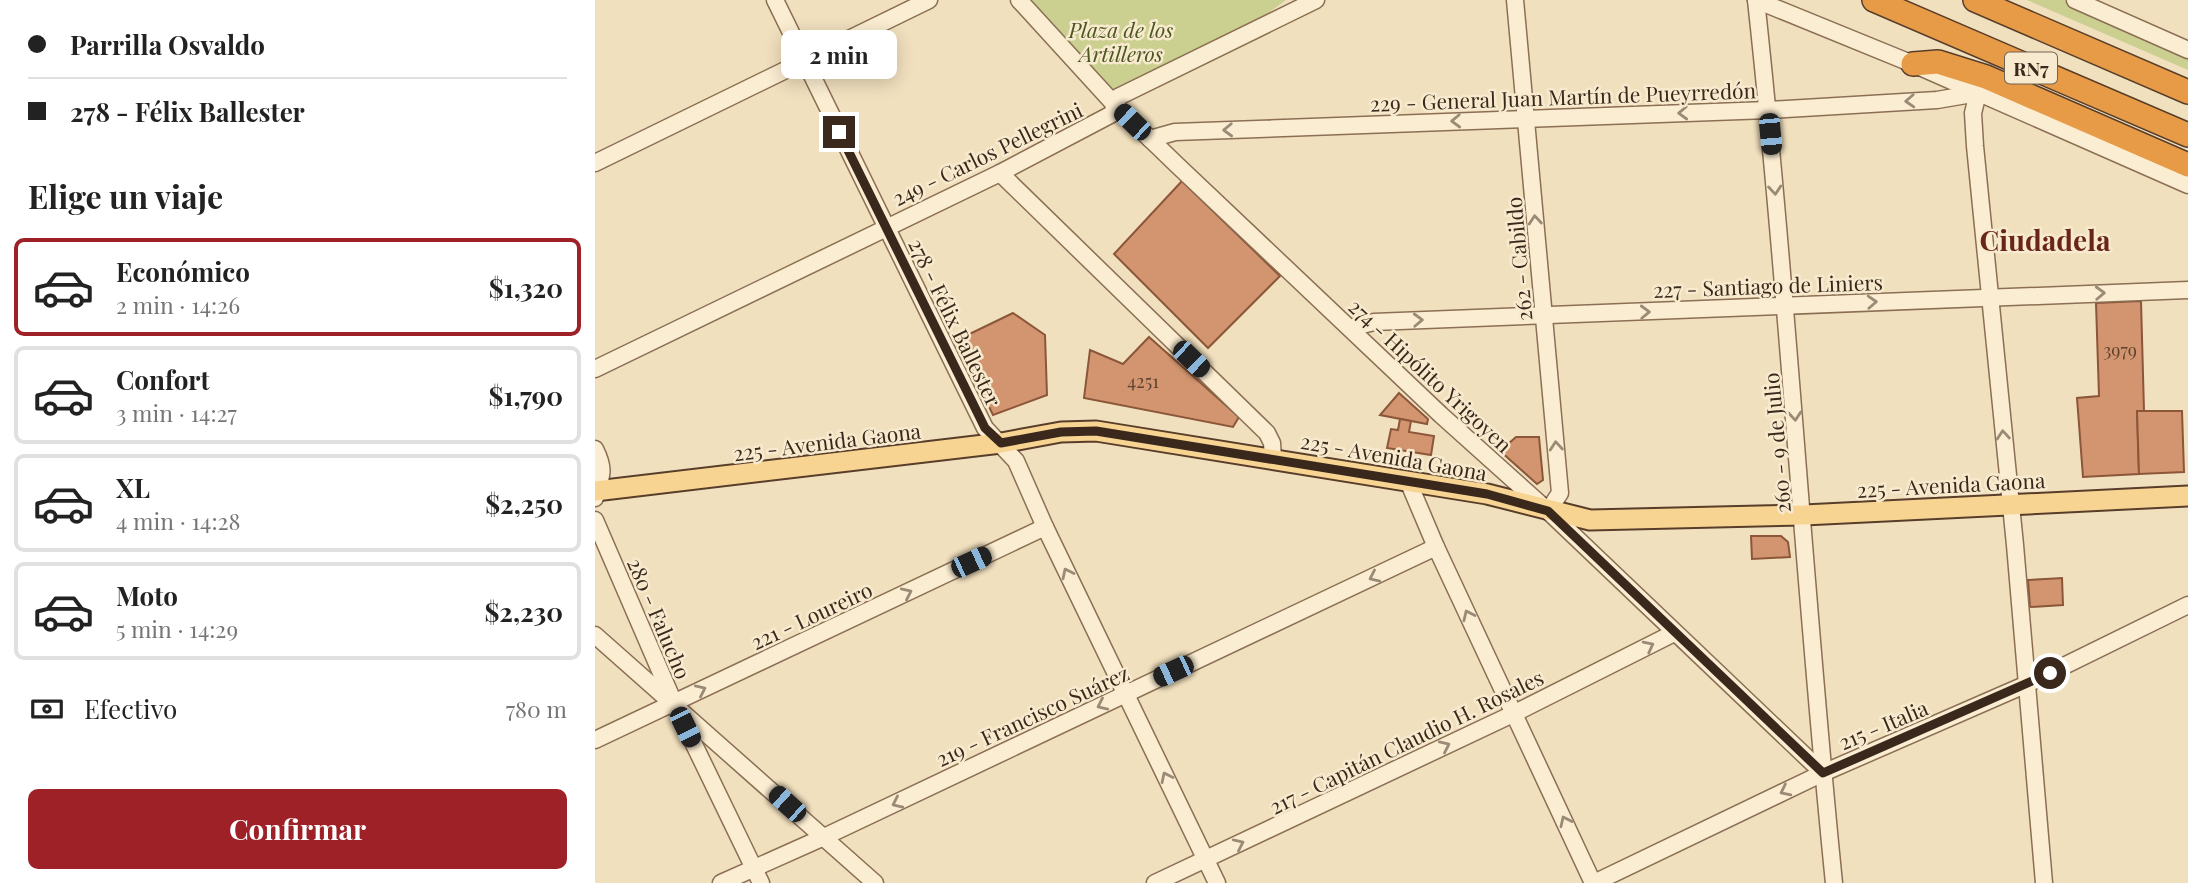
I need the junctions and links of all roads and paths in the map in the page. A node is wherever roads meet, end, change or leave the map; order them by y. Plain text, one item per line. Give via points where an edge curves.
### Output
1 (775, 0) edge
2 (929, 0) edge
3 (1019, 0) edge
4 (1303, 0) edge
5 (1316, 0) edge
6 (1515, 0) edge
7 (1756, 0) edge
8 (1874, 0) edge
9 (1975, 0) edge
10 (2075, 0) edge
11 (1275, 20) junction
12 (2188, 50) edge
13 (804, 61) junction
14 (1913, 64) junction
15 (2188, 92) edge
16 (1978, 93) junction
17 (1115, 105) junction
18 (1768, 110) junction
19 (1526, 119) junction
20 (2188, 135) edge
21 (1150, 139) junction
22 (595, 163) edge
23 (2188, 165) edge
24 (1000, 173) junction
25 (2188, 185) edge
26 (886, 226) junction
27 (2188, 290) edge
28 (1990, 297) junction
29 (1785, 306) junction
30 (1545, 315) junction
31 (1350, 328) junction
32 (595, 369) edge
33 (1001, 443) junction
34 (595, 449) edge
35 (1273, 458) junction
36 (1408, 481) junction
37 (596, 493) edge
38 (2188, 496) edge
39 (2009, 503) junction
40 (1548, 511) junction
41 (1804, 515) junction
42 (595, 520) edge
43 (1045, 527) junction
44 (1436, 547) junction
45 (2188, 605) edge
46 (1674, 633) junction
47 (595, 635) edge
48 (2027, 684) junction
49 (1126, 694) junction
50 (674, 703) junction
51 (1515, 713) junction
52 (595, 740) edge
53 (1823, 773) junction
54 (824, 837) junction
55 (1206, 860) junction
56 (757, 876) edge
57 (721, 883) edge
58 (875, 883) edge
59 (1155, 883) edge
60 (1217, 883) edge
61 (1594, 883) edge
62 (1834, 883) edge
63 (2044, 883) edge

1 - 13 street, 278 - Félix Ballester
2 - 13 street
3 - 17 street, 274 - Hipólito Yrigoyen
4 - 11 street, 249 - Carlos Pellegrini
5 - 11 street, 249 - Carlos Pellegrini
6 - 19 street, 262 - Cabildo
7 - 14 street
7 - 18 street, 260 - 9 de Julio
8 - 20 highway, RN7
9 - 15 highway, RN7
10 - 12 street
11 - 17 street, 249 - Carlos Pellegrini via 1118,97
13 - 22 street
13 - 26 street, 278 - Félix Ballester
14 - 16 street
14 - 23 highway via 1938,62 1986,77
16 -> 18 street, 229 - General Juan Martín de Pueyrredón via 1937,100
16 - 25 street
16 - 28 street via 1973,113
17 - 21 street, 274 - Hipólito Yrigoyen
17 - 24 street, 249 - Carlos Pellegrini via 1112,114
18 -> 19 street, 229 - General Juan Martín de Pueyrredón
18 -> 29 street, 260 - 9 de Julio
19 -> 21 street, 229 - General Juan Martín de Pueyrredón via 1175,132
30 -> 19 street, 262 - Cabildo
21 - 31 street, 274 - Hipólito Yrigoyen
24 - 26 street, 249 - Carlos Pellegrini
24 - 35 street via 1267,433
26 - 32 street, 249 - Carlos Pellegrini
26 - 33 street, 278 - Félix Ballester via 985,428
28 -> 27 street, 227 - Santiago de Liniers
29 -> 28 street, 227 - Santiago de Liniers
39 -> 28 street
30 -> 29 street, 227 - Santiago de Liniers
29 -> 41 street, 260 - 9 de Julio
31 -> 30 street, 227 - Santiago de Liniers via 1374,322
40 -> 30 street, 262 - Cabildo via 1560,493
31 - 40 street, 274 - Hipólito Yrigoyen
33 - 35 main road, 225 - Avenida Gaona via 1096,431
33 - 37 main road, 225 - Avenida Gaona
33 - 43 street, 278 - Félix Ballester via 1016,460
34 - 37 street via 603,473
35 - 36 main road, 225 - Avenida Gaona
36 - 40 main road, 225 - Avenida Gaona via 1487,494
36 - 44 street
38 - 39 main road, 225 - Avenida Gaona
39 - 41 main road, 225 - Avenida Gaona
39 - 48 street
40 - 41 main road, 225 - Avenida Gaona via 1610,521
40 - 46 street, 274 - Hipólito Yrigoyen
41 - 53 street, 260 - 9 de Julio
42 - 50 street, 280 - Falucho
49 -> 43 street, 278 - Félix Ballester
50 -> 43 street, 221 - Loureiro
44 -> 49 street, 219 - Francisco Suárez
51 -> 44 street
45 - 48 street, 215 - Italia
51 -> 46 street, 217 - Capitán Claudio H. Rosales
46 - 53 street, 274 - Hipólito Yrigoyen
47 - 50 street
48 - 53 street, 215 - Italia
48 - 63 street
49 -> 54 street, 219 - Francisco Suárez
55 -> 49 street, 278 - Félix Ballester
50 - 52 street, 221 - Loureiro
50 - 54 street
50 - 56 street, 280 - Falucho
55 -> 51 street, 217 - Capitán Claudio H. Rosales
61 -> 51 street
53 -> 61 street, 215 - Italia
53 - 62 street, 260 - 9 de Julio
54 - 56 street, 219 - Francisco Suárez
54 - 58 street
55 - 59 street, 217 - Capitán Claudio H. Rosales
55 - 60 street, 278 - Félix Ballester
56 - 57 street, 219 - Francisco Suárez

